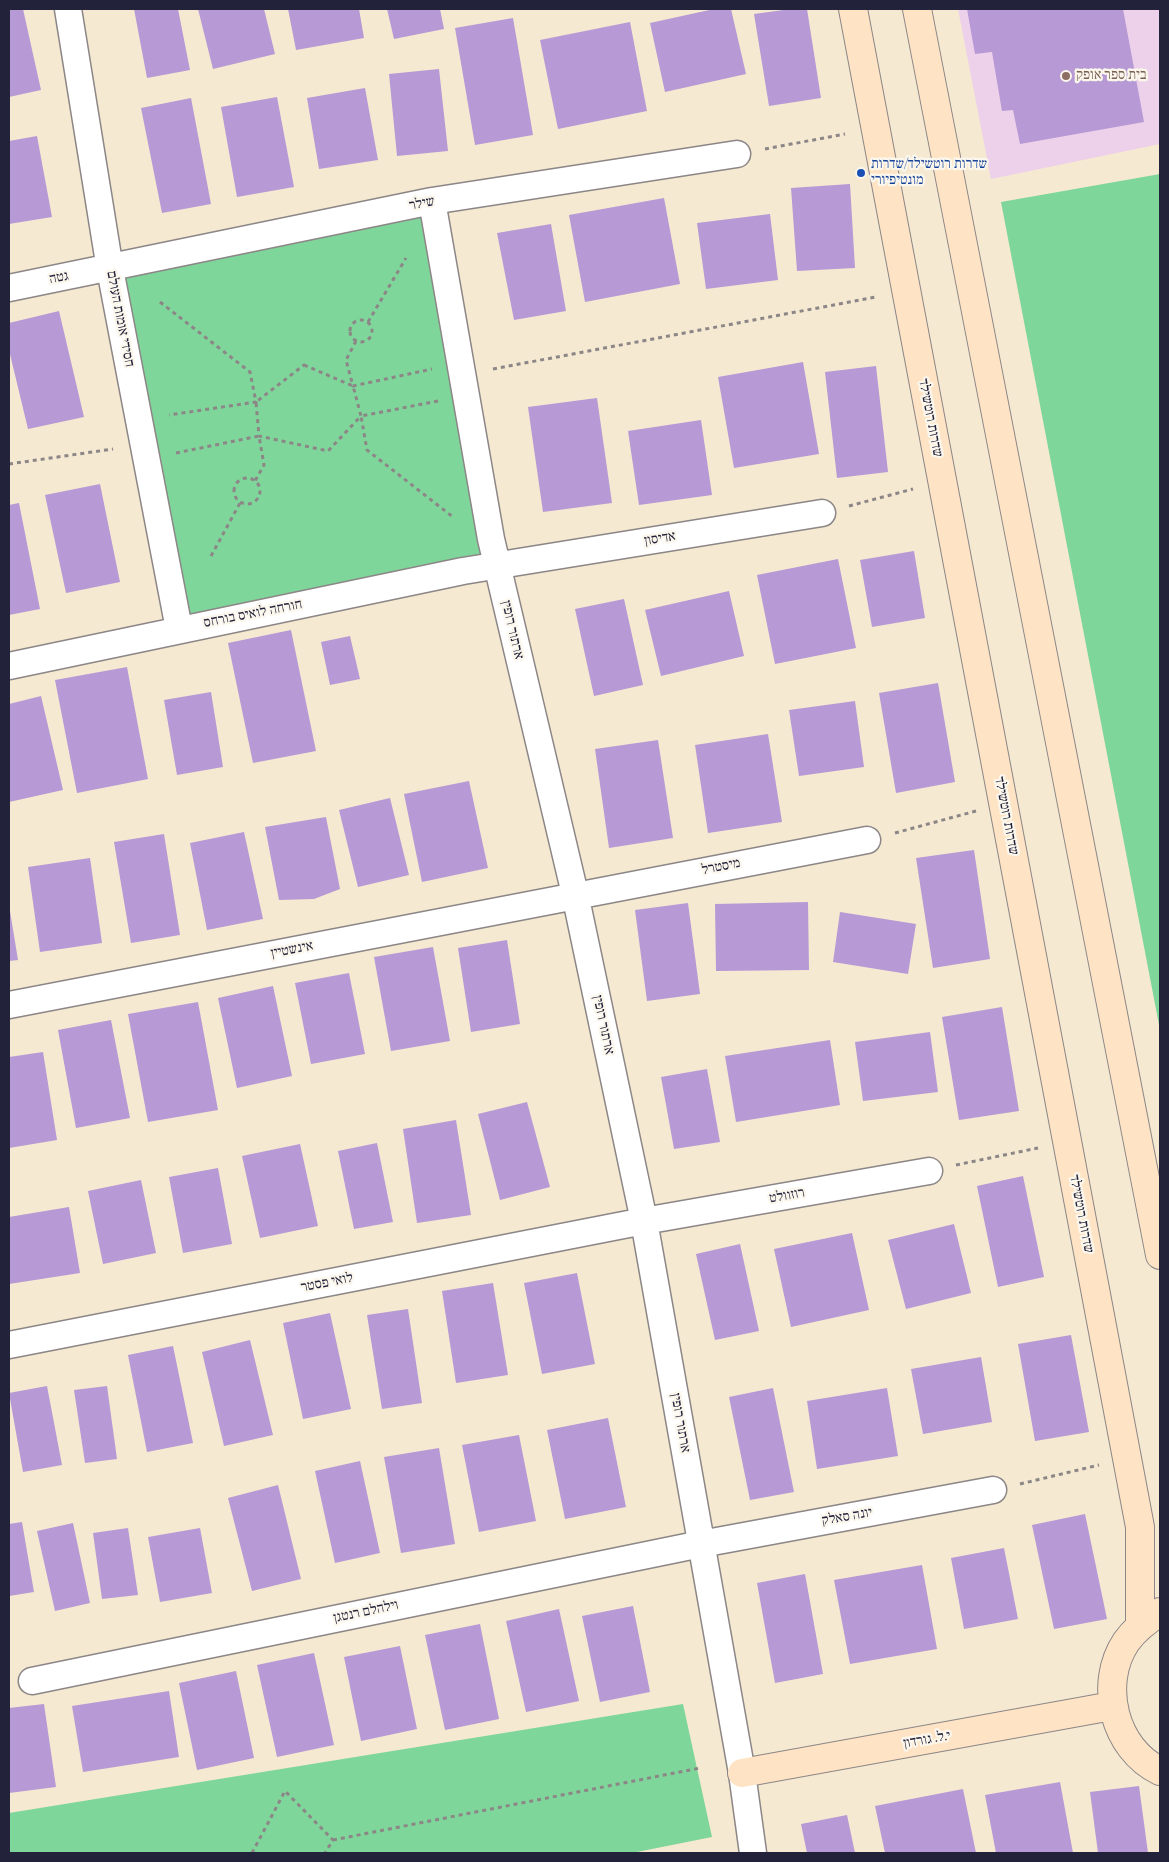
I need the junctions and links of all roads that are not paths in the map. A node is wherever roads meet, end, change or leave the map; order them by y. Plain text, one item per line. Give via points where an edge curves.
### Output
1 (68, 9) edge
2 (853, 9) edge
3 (917, 9) edge
4 (737, 154) road end
5 (432, 201) junction
6 (110, 269) junction
7 (9, 288) edge
8 (822, 513) road end
9 (497, 565) junction
10 (179, 629) junction
11 (9, 666) edge
12 (867, 840) road end
13 (575, 894) junction
14 (9, 1005) edge
15 (929, 1171) road end
16 (644, 1221) junction
17 (1160, 1255) edge
18 (9, 1345) edge
19 (993, 1490) road end
20 (701, 1544) junction
21 (1150, 1618) edge
22 (32, 1681) dead end
23 (1112, 1706) junction
24 (1159, 1771) edge
25 (742, 1773) junction
26 (753, 1853) edge

1 - 6 street, חסידי אומות העולם
2 - 21 street, שדרות רוטשילד via 1140,1527
3 - 17 street
4 - 5 street, שילר
5 - 6 street, שילר
5 - 9 street, ארתור רופין
6 - 7 street, גטה
6 - 10 street, חסידי אומות העולם
8 - 9 street, אדיסון
9 - 10 street, חורחה לואיס בורחס
9 - 13 street, ארתור רופין
10 - 11 street, חורחה לואיס בורחס
12 - 13 street, מיסטרל
13 - 14 street, אינשטיין
13 - 16 street, ארתור רופין
15 - 16 street, רוזוולט
16 - 18 street, לואי פסטר
16 - 20 street, ארתור רופין
19 - 20 street, יונה סאלק
20 - 22 street, וילהלם רנטגן
20 - 25 street, ארתור רופין
21 - 23 street via 1126,1642 1116,1662
23 - 24 street via 1121,1731 1136,1753
23 - 25 street, י.ל. גורדון
25 - 26 street, ארתור רופין

